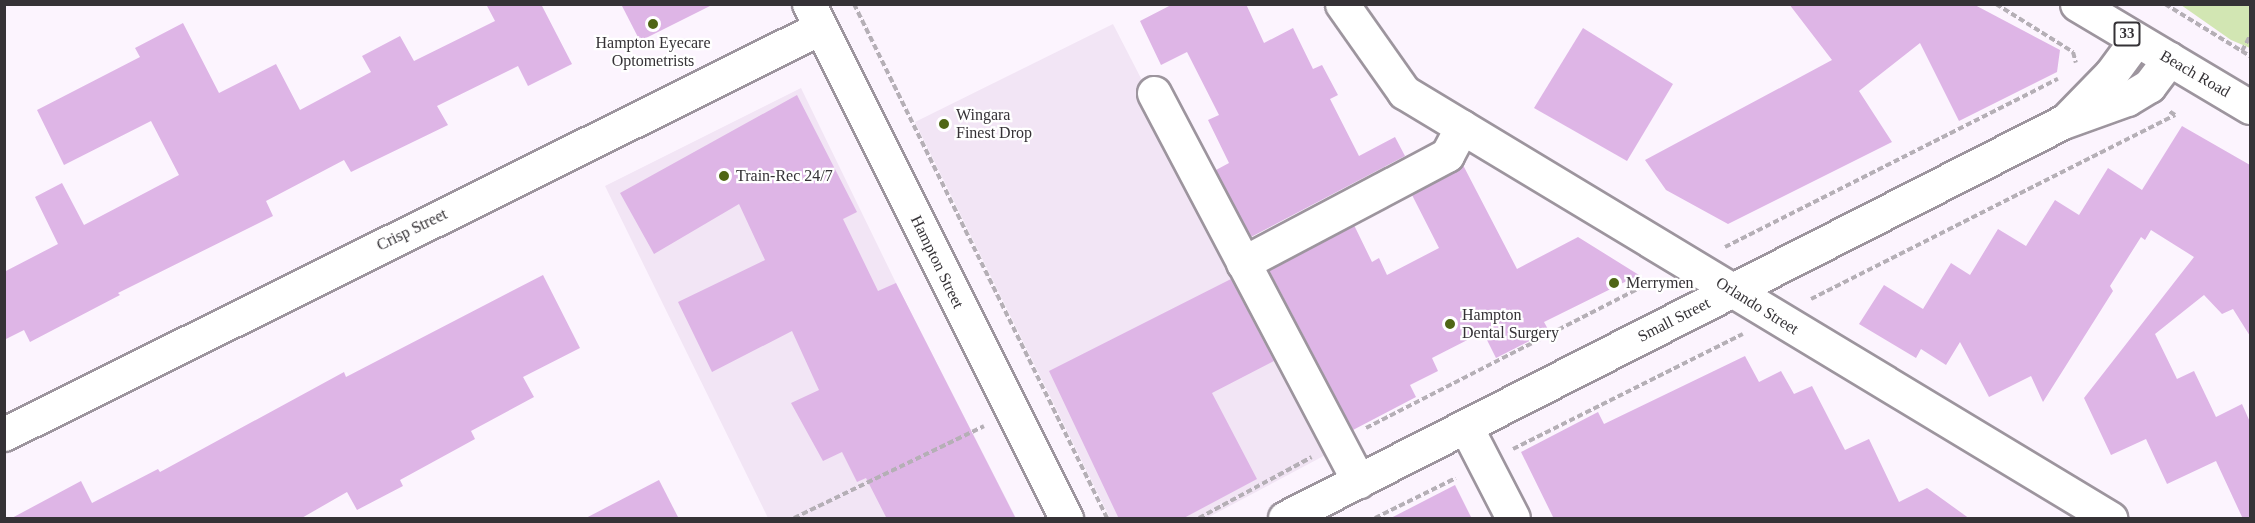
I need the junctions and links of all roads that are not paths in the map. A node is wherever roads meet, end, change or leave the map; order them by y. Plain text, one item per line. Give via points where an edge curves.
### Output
1 (1342, 4) edge
2 (2077, 4) edge
3 (815, 16) edge
4 (2136, 40) junction
5 (2169, 59) junction
6 (1154, 93) dead end
7 (2250, 107) edge
8 (2063, 122) junction
9 (1462, 128) junction
10 (1243, 263) junction
11 (1733, 290) junction
12 (1466, 427) junction
13 (4, 434) edge
14 (1359, 481) junction
15 (1066, 519) edge
16 (1285, 519) edge
17 (1513, 519) edge
18 (2109, 519) edge

1 - 9 street, Orlando Street via 1404,92
2 - 4 street, Beach Road / 33
3 - 13 street, Crisp Street
3 - 15 street, Hampton Street
4 - 5 street, Beach Road / 33
4 - 8 street, Small Street via 2111,74
5 - 7 street, Beach Road / 33
5 - 8 street, Small Street via 2140,92
6 - 10 street
8 - 11 street, Small Street
9 - 10 street via 1447,155
9 - 11 street, Orlando Street
10 - 14 street
11 - 12 street, Small Street
11 - 18 street, Orlando Street
12 - 14 street, Small Street
12 - 17 street
14 - 16 street, Small Street

